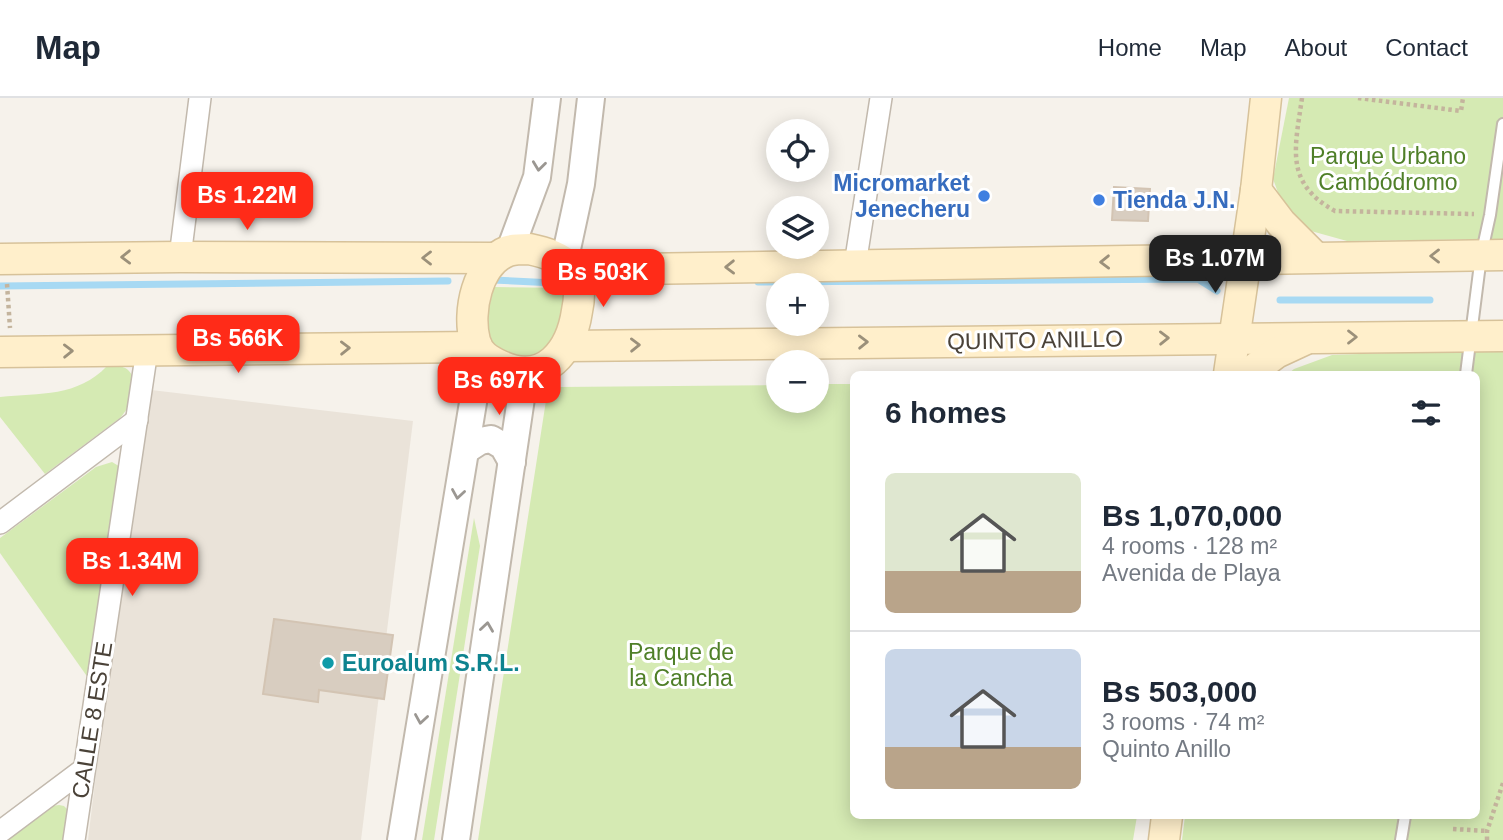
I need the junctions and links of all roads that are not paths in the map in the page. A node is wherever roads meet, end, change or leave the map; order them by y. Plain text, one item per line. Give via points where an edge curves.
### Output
1 (200, 98) edge
2 (547, 98) edge
3 (591, 98) edge
4 (880, 98) edge
5 (1266, 98) edge
6 (1503, 124) edge
7 (1256, 190) junction
8 (502, 254) junction
9 (1492, 256) edge
10 (180, 257) junction
11 (1315, 257) junction
12 (0, 259) edge
13 (855, 265) junction
14 (568, 266) junction
15 (1245, 270) junction
16 (1236, 328) junction
17 (1472, 336) junction
18 (1503, 336) edge
19 (1313, 337) junction
20 (567, 346) junction
21 (147, 350) junction
22 (479, 351) junction
23 (6, 352) edge
24 (525, 371) junction
25 (1229, 371) edge
26 (1252, 371) edge
27 (1466, 371) edge
28 (137, 420) junction
29 (466, 450) junction
30 (512, 462) junction
31 (0, 523) edge
32 (84, 769) junction
33 (1167, 819) edge
34 (1404, 819) edge
35 (4, 822) edge
36 (74, 840) edge
37 (401, 840) edge
38 (456, 840) edge
39 (1164, 840) edge
40 (1401, 840) edge

1 - 10 street
2 -> 8 street via 537,177
3 - 14 street
4 - 13 street
5 - 7 main road
6 - 9 lane via 1490,215
7 - 11 main road
7 - 15 main road
8 -> 10 main road
8 - 14 main road via 529,249 548,253
8 - 22 main road via 479,285 474,302 472,320
9 -> 11 main road
9 - 17 lane
10 -> 12 main road
11 - 15 main road
13 -> 14 main road
15 -> 13 main road
14 - 20 main road via 578,282 580,297
15 - 16 main road
16 - 19 main road, QUINTO ANILLO
20 -> 16 main road, QUINTO ANILLO
16 - 25 main road
17 - 18 main road, QUINTO ANILLO
19 -> 17 main road, QUINTO ANILLO
17 - 27 lane
19 - 26 main road via 1276,353
20 - 24 main road via 546,367
21 -> 22 main road
23 -> 21 main road
21 - 28 street, CALLE 8 ESTE
22 - 24 main road via 507,368
22 - 29 street
24 - 30 street
28 - 31 street
28 - 32 street, CALLE 8 ESTE
29 - 30 street via 491,439 503,446
29 -> 37 street
38 -> 30 street
32 - 35 street
32 - 36 street, CALLE 8 ESTE
33 - 39 main road
34 - 40 lane

